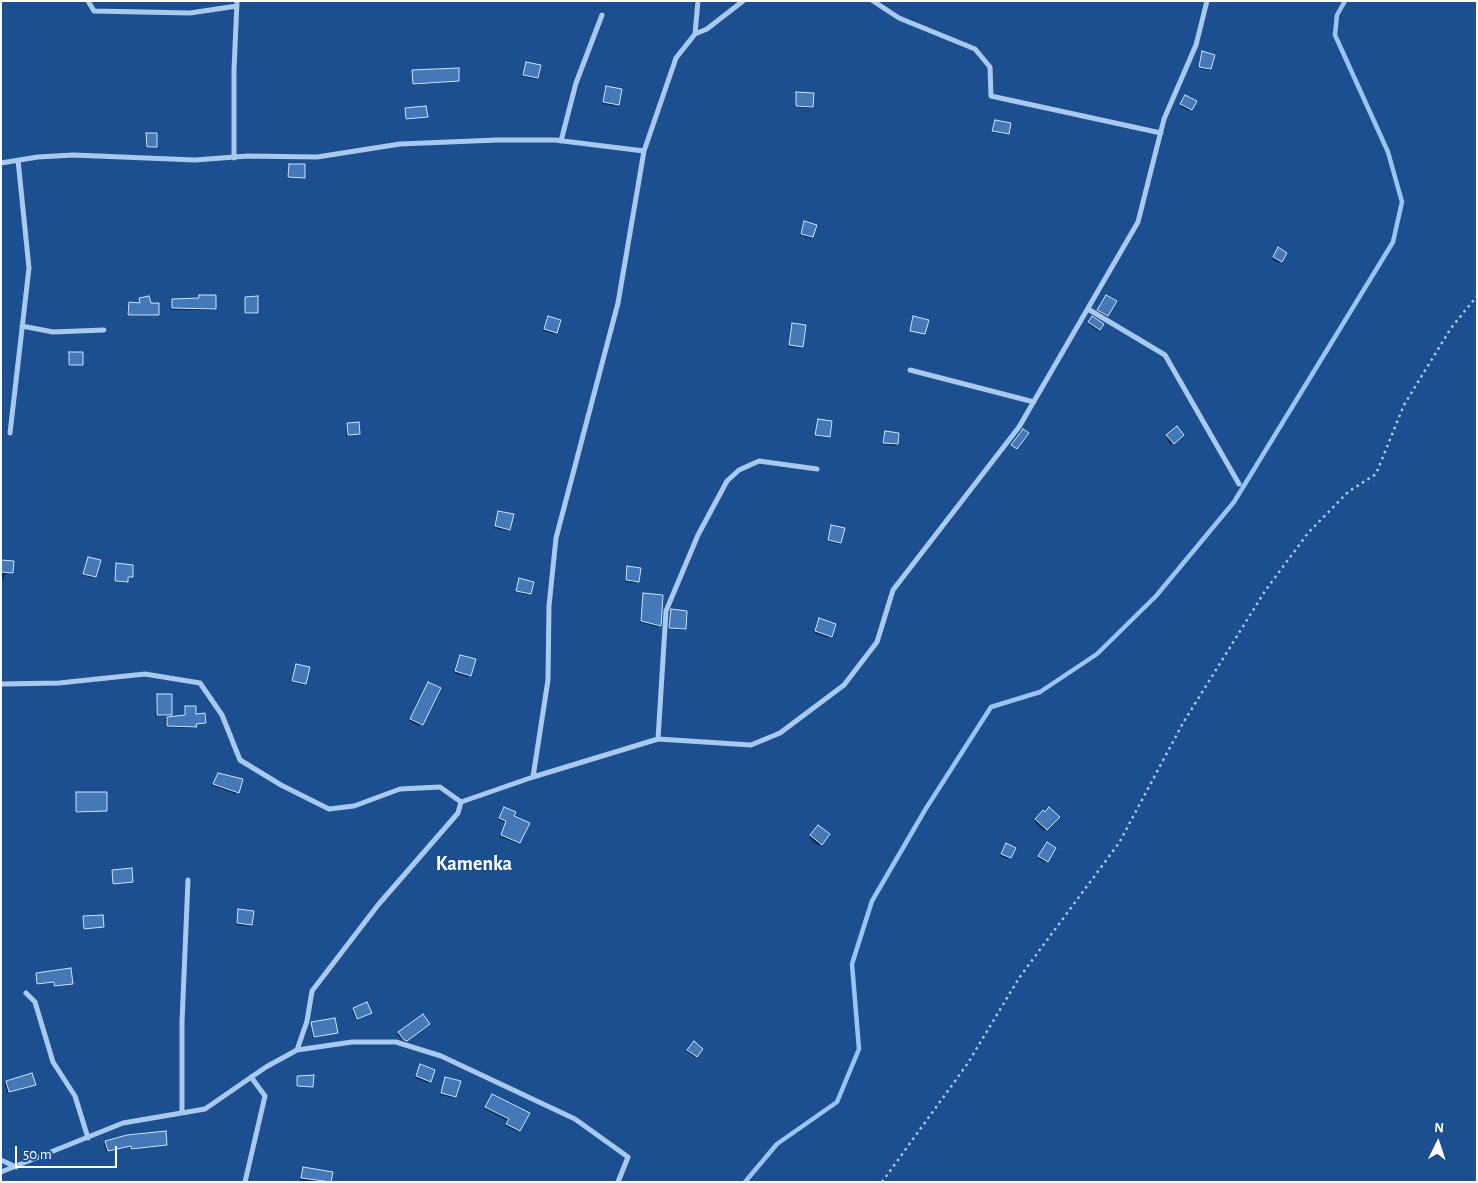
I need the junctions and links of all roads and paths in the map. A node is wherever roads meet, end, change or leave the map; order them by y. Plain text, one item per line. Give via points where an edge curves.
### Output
1 (88, 1) edge
2 (698, 1) edge
3 (743, 1) edge
4 (872, 1) edge
5 (1206, 1) edge
6 (237, 4) edge
7 (602, 15) dead end
8 (695, 34) junction
9 (1161, 133) junction
10 (561, 141) junction
11 (644, 151) junction
12 (234, 158) junction
13 (18, 160) junction
14 (1, 164) edge
15 (1477, 296) edge
16 (1088, 309) junction
17 (22, 326) junction
18 (104, 330) dead end
19 (910, 370) dead end
20 (1034, 402) junction
21 (10, 433) dead end
22 (817, 469) dead end
23 (1239, 484) dead end
24 (1, 684) edge
25 (658, 739) junction
26 (533, 777) junction
27 (461, 802) junction
28 (188, 880) dead end
29 (26, 993) dead end
30 (298, 1050) junction
31 (251, 1078) junction
32 (182, 1112) junction
33 (88, 1138) junction
34 (1, 1160) edge
35 (16, 1167) junction
36 (1, 1172) edge
37 (246, 1182) edge
38 (618, 1182) edge
39 (882, 1182) edge

1 - 6 street via 94,11 190,13
2 - 8 street
3 - 8 street via 707,29
4 - 9 street via 899,18 975,49 990,66 991,96
5 - 9 street via 1196,45
6 - 12 street
7 - 10 street via 576,82
8 - 11 street via 676,58
9 - 16 street via 1138,222
10 - 11 street
10 - 12 street via 400,144 317,156
11 - 26 street via 618,303 556,538 549,606 548,680
12 - 13 street via 195,160 73,155
13 - 14 street
13 - 17 street via 29,268
15 - 39 path via 1451,328 1404,405 1376,474 1348,492 1308,533 1265,592 1183,723 1119,843 1019,978 968,1063
16 - 20 street
16 - 23 street via 1166,355
17 - 18 street via 53,332
17 - 21 street
19 - 20 street
20 - 25 street via 1019,427 893,590 877,642 844,685 780,734 751,745
22 - 25 street via 759,461 739,470 727,481 698,536 666,611
24 - 27 street via 59,683 144,674 200,683 222,715 240,760 329,809 354,806 400,789 440,787
25 - 26 street
26 - 27 street
27 - 30 street via 458,812 378,905 312,992
28 - 32 street
29 - 33 street via 35,1002 53,1062 75,1096
30 - 31 street
30 - 38 street via 352,1042 396,1042 441,1056 582,1124 628,1157
31 - 32 street via 206,1110
31 - 37 street via 265,1096
32 - 33 street via 123,1123
33 - 35 street
34 - 35 street
35 - 36 street

